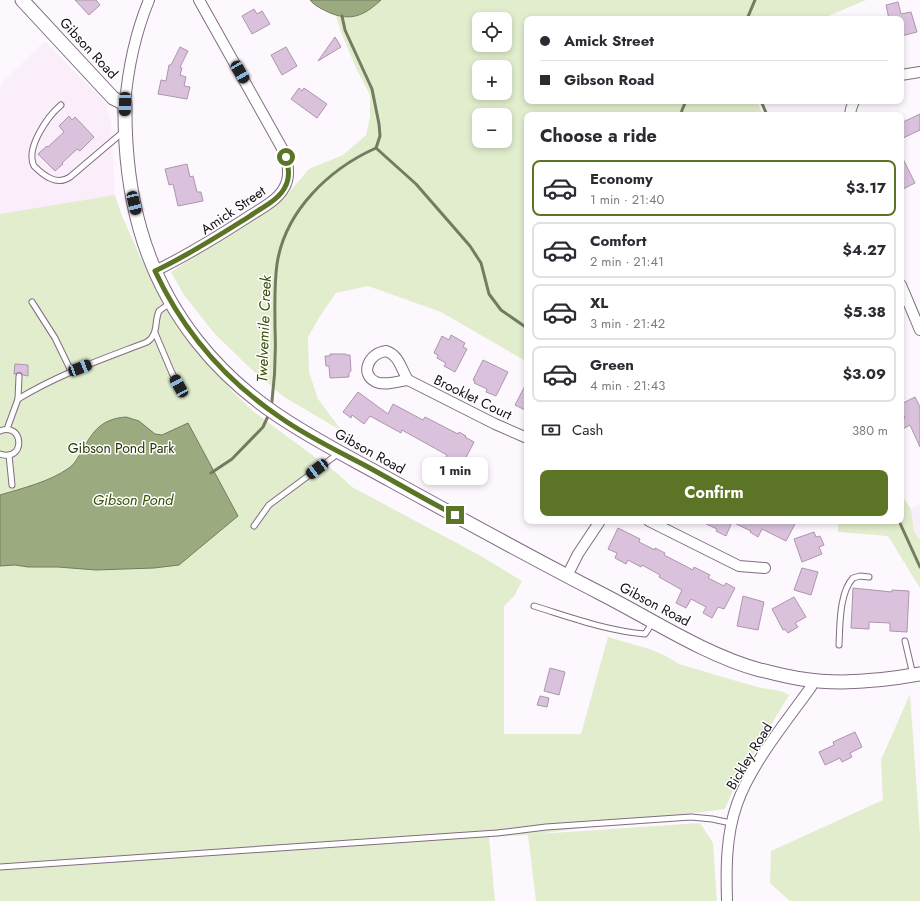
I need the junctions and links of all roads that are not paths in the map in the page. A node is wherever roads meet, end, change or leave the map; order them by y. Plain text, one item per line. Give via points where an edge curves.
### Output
1 (22, 0) edge
2 (149, 0) edge
3 (199, 0) edge
4 (920, 72) edge
5 (904, 75) edge
6 (125, 104) junction
7 (62, 105) dead end
8 (125, 130) junction
9 (155, 271) junction
10 (904, 292) edge
11 (32, 302) dead end
12 (171, 302) junction
13 (920, 330) edge
14 (155, 333) junction
15 (71, 371) junction
16 (19, 376) dead end
17 (408, 380) dead end
18 (179, 386) dead end
19 (18, 399) junction
20 (7, 429) junction
21 (0, 431) edge
22 (524, 437) edge
23 (340, 452) junction
24 (0, 454) edge
25 (9, 455) junction
26 (12, 484) dead end
27 (598, 524) edge
28 (655, 524) edge
29 (254, 526) dead end
30 (765, 568) dead end
31 (567, 576) junction
32 (869, 577) dead end
33 (534, 606) dead end
34 (653, 622) junction
35 (905, 641) dead end
36 (839, 645) dead end
37 (916, 674) edge
38 (814, 681) junction
39 (731, 823) junction
40 (0, 867) edge
41 (727, 901) edge

1 - 6 street, Gibson Road via 113,98
2 - 6 street via 130,63
3 - 9 street, Amick Street via 283,150 288,166 288,179 282,192 262,208 202,247
4 - 5 street
6 - 8 street, Gibson Road
7 - 8 lane via 51,115 43,128 32,154 34,166 55,181 63,181 70,177
8 - 9 street, Gibson Road via 134,203 143,239
9 - 12 street, Gibson Road
10 - 13 street
11 - 15 lane via 56,338
12 - 14 lane via 159,311
12 - 23 street, Gibson Road via 197,340 236,384 293,426
14 - 15 lane via 147,342
14 - 18 lane
15 - 19 lane
16 - 19 lane
17 - 22 street, Brooklet Court
19 - 20 lane
20 - 21 lane
20 - 25 lane via 15,433 19,439 16,451
23 - 29 lane via 269,505
23 - 31 street, Gibson Road
24 - 25 lane
25 - 26 lane
27 - 31 street
28 - 30 street via 739,566
31 - 34 street, Gibson Road
32 - 36 lane via 856,576 850,581 841,610
33 - 34 lane via 590,624 633,633 645,634
34 - 38 street, Gibson Road via 740,663
35 - 37 lane
37 - 38 street, Gibson Road via 876,680
38 - 39 street, Bickley Road via 743,788
39 - 40 lane via 691,817
39 - 41 street, Bickley Road via 726,870

